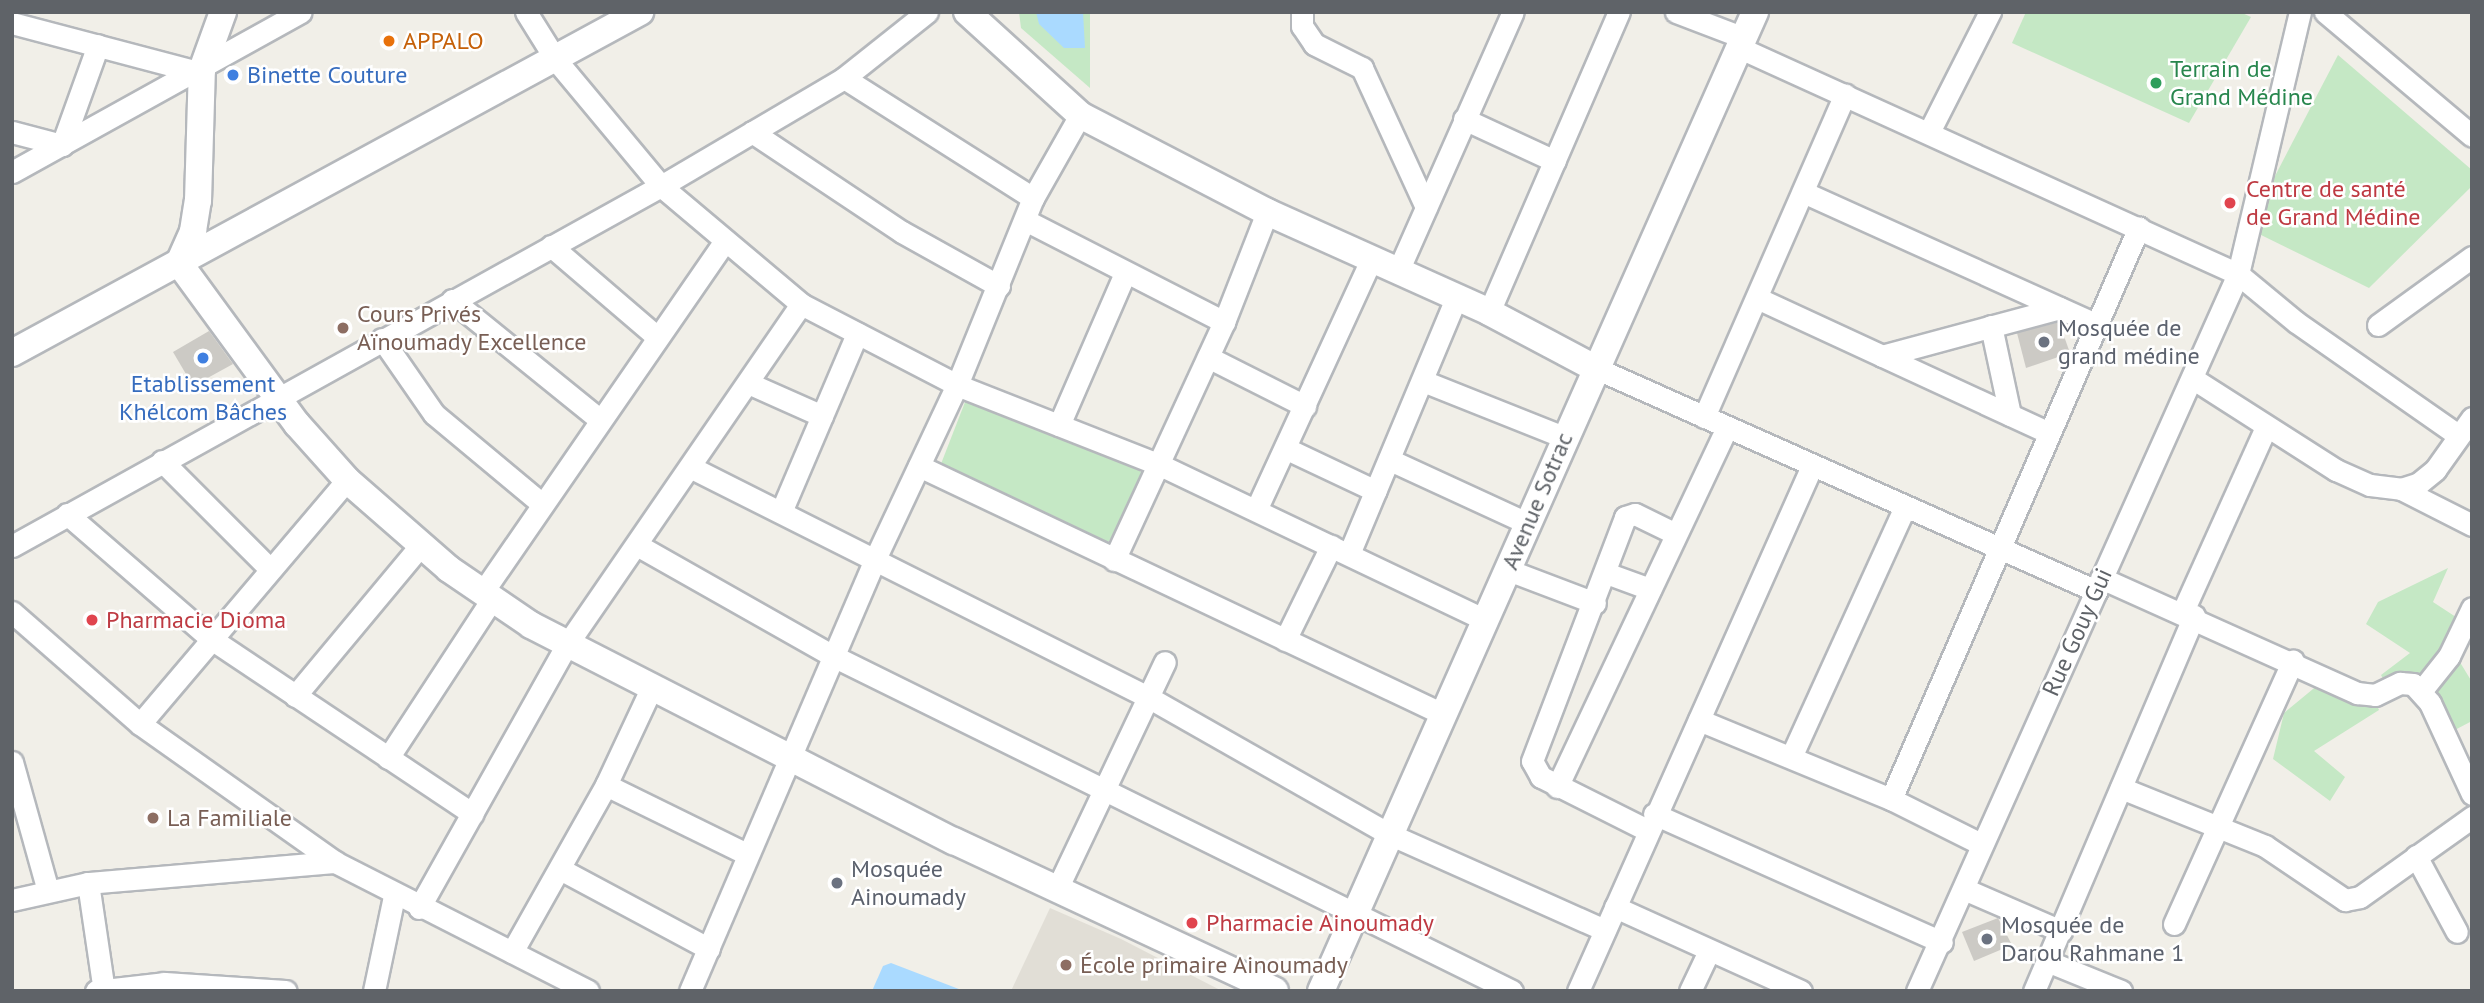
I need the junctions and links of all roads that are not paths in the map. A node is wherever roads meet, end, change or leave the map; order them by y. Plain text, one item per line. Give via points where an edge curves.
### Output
1 (223, 12) edge
2 (301, 12) edge
3 (526, 12) edge
4 (640, 12) edge
5 (927, 12) edge
6 (967, 12) edge
7 (1302, 12) edge
8 (1513, 12) edge
9 (1619, 12) edge
10 (1676, 12) edge
11 (1755, 12) edge
12 (1990, 12) edge
13 (2300, 12) edge
14 (2325, 12) edge
15 (12, 23) edge
16 (1742, 43) junction
17 (98, 46) junction
18 (556, 60) junction
19 (200, 71) junction
20 (844, 78) junction
21 (1845, 94) junction
22 (1080, 115) junction
23 (1464, 119) junction
24 (12, 132) edge
25 (752, 132) junction
26 (1929, 132) junction
27 (2472, 136) edge
28 (62, 145) junction
29 (1555, 161) junction
30 (12, 172) edge
31 (661, 186) junction
32 (1803, 192) junction
33 (1033, 198) junction
34 (1426, 207) junction
35 (1267, 212) junction
36 (1025, 220) junction
37 (2139, 227) junction
38 (723, 244) junction
39 (551, 246) junction
40 (2472, 257) edge
41 (1371, 260) junction
42 (179, 262) junction
43 (1398, 271) junction
44 (1125, 273) junction
45 (2238, 274) junction
46 (999, 286) junction
47 (1456, 298) junction
48 (1757, 298) junction
49 (453, 300) junction
50 (801, 304) junction
51 (2060, 308) junction
52 (1489, 312) junction
53 (1224, 322) junction
54 (2096, 324) junction
55 (1991, 326) junction
56 (2378, 326) dead end
57 (857, 334) junction
58 (657, 337) junction
59 (382, 339) junction
60 (12, 353) edge
61 (1882, 356) junction
62 (1208, 357) junction
63 (1593, 367) junction
64 (2192, 378) junction
65 (1423, 381) junction
66 (748, 383) junction
67 (957, 385) junction
68 (276, 396) junction
69 (1305, 406) junction
70 (2010, 415) junction
71 (822, 416) junction
72 (1704, 417) junction
73 (2472, 418) edge
74 (600, 420) junction
75 (1059, 425) junction
76 (1727, 428) junction
77 (2265, 429) junction
78 (2049, 433) junction
79 (2458, 435) junction
80 (1564, 437) junction
81 (1287, 449) junction
82 (1390, 460) junction
83 (162, 461) junction
84 (1158, 464) junction
85 (919, 466) junction
86 (1812, 466) junction
87 (692, 468) junction
88 (346, 480) junction
89 (2401, 489) junction
90 (1376, 491) junction
91 (541, 504) junction
92 (1905, 507) junction
93 (1255, 510) junction
94 (781, 512) junction
95 (67, 514) junction
96 (1529, 524) junction
97 (2472, 526) edge
98 (1674, 533) junction
99 (12, 545) edge
100 (637, 545) junction
101 (421, 546) junction
102 (1340, 550) junction
103 (1998, 550) junction
104 (875, 559) junction
105 (1114, 560) junction
106 (268, 567) junction
107 (1508, 570) junction
108 (1606, 573) junction
109 (2099, 584) junction
110 (1650, 589) junction
111 (487, 596) junction
112 (1595, 603) junction
113 (2472, 608) edge
114 (12, 612) edge
115 (2188, 613) junction
116 (1485, 620) junction
117 (210, 638) junction
118 (1285, 640) junction
119 (566, 646) junction
120 (834, 656) junction
121 (2292, 661) junction
122 (1165, 662) dead end
123 (651, 689) junction
124 (2422, 690) junction
125 (295, 696) junction
126 (1148, 697) junction
127 (1443, 714) junction
128 (1699, 720) junction
129 (139, 724) junction
130 (1791, 757) junction
131 (388, 758) junction
132 (790, 759) junction
133 (12, 762) edge
134 (606, 785) junction
135 (1557, 786) junction
136 (2121, 788) junction
137 (1102, 791) junction
138 (2472, 794) edge
139 (1891, 799) junction
140 (473, 814) junction
141 (2472, 817) edge
142 (1651, 822) junction
143 (2215, 825) junction
144 (1389, 834) junction
145 (1981, 844) junction
146 (747, 854) junction
147 (2416, 856) junction
148 (335, 863) junction
149 (560, 869) junction
150 (88, 883) junction
151 (1057, 889) junction
152 (1964, 889) junction
153 (48, 891) junction
154 (394, 896) junction
155 (12, 900) edge
156 (1615, 907) junction
157 (419, 908) junction
158 (1354, 912) junction
159 (2174, 923) dead end
160 (1605, 930) junction
161 (2061, 931) junction
162 (2457, 932) dead end
163 (1942, 942) junction
164 (709, 949) junction
165 (1709, 951) junction
166 (512, 952) junction
167 (2047, 961) junction
168 (231, 987) edge
169 (101, 990) edge
170 (286, 991) edge
171 (374, 991) edge
172 (588, 991) edge
173 (690, 991) edge
174 (1275, 991) edge
175 (1321, 991) edge
176 (1511, 991) edge
177 (1578, 991) edge
178 (1690, 991) edge
179 (1801, 991) edge
180 (1917, 991) edge
181 (2034, 991) edge
182 (2121, 991) edge

1 - 19 street
2 - 19 street
3 - 18 street
4 - 18 street
5 - 20 street
6 - 22 street
7 - 34 street via 1302,26 1314,44 1362,68
8 - 23 street
9 - 29 street
10 - 16 street
11 - 16 street, Avenue Sotrac
12 - 26 street
13 - 45 street, Rue Gouy Gui
14 - 27 street
15 - 17 street
16 - 21 street
16 - 63 street, Avenue Sotrac
17 - 19 street
17 - 28 street
18 - 31 street
18 - 42 street
19 - 28 street
19 - 42 street via 198,201 193,231
20 - 25 street
20 - 33 street
21 - 26 street
21 - 32 street
22 - 33 street
22 - 35 street
23 - 29 street
23 - 34 street
24 - 28 street
25 - 31 street
25 - 46 street via 902,232
26 - 37 street
28 - 30 street
29 - 52 street
31 - 38 street
31 - 39 street
32 - 48 street
32 - 51 street
33 - 36 street
34 - 43 street
35 - 41 street
35 - 53 street
36 - 44 street
36 - 46 street
37 - 45 street
37 - 54 street
38 - 50 street
38 - 58 street
39 - 49 street
39 - 58 street
40 - 56 street
41 - 43 street
41 - 69 street
42 - 60 street
42 - 68 street
43 - 47 street
44 - 53 street
44 - 75 street
45 - 64 street, Rue Gouy Gui
45 - 79 street via 2296,322
46 - 67 street
47 - 52 street
47 - 65 street
48 - 61 street
48 - 72 street
49 - 59 street
49 - 74 street
50 - 57 street
50 - 66 street
51 - 54 street
51 - 55 street
52 - 63 street
53 - 62 street
54 - 78 street
55 - 61 street
55 - 70 street
57 - 67 street
57 - 71 street
58 - 74 street
59 - 68 street
59 - 91 street via 434,414
61 - 70 street
62 - 69 street
62 - 84 street
63 - 72 street
63 - 80 street, Avenue Sotrac
64 - 77 street
64 - 109 street, Rue Gouy Gui
65 - 80 street
65 - 82 street
66 - 71 street
66 - 87 street
67 - 75 street
67 - 85 street
68 - 83 street
68 - 88 street
69 - 81 street
70 - 78 street
71 - 94 street
72 - 76 street
73 - 79 street
74 - 91 street
75 - 84 street
76 - 86 street
76 - 98 street
77 - 89 street via 2336,470 2370,485
77 - 115 street
78 - 103 street
79 - 89 street via 2435,470
80 - 96 street, Avenue Sotrac
81 - 90 street
81 - 93 street
82 - 90 street
82 - 96 street
83 - 95 street
83 - 106 street
84 - 93 street
84 - 105 street
85 - 104 street
85 - 105 street
86 - 92 street
86 - 128 street
87 - 94 street
87 - 100 street
88 - 101 street
88 - 106 street
89 - 97 street
90 - 102 street
91 - 111 street
92 - 103 street
92 - 130 street
93 - 102 street
94 - 104 street
95 - 99 street
95 - 117 street
96 - 107 street, Avenue Sotrac
98 - 108 street via 1629,514
98 - 110 street
100 - 119 street
100 - 120 street
101 - 111 street
101 - 125 street
102 - 116 street
102 - 118 street
103 - 109 street
103 - 139 street
104 - 120 street
104 - 126 street
105 - 118 street
106 - 117 street
107 - 112 street
107 - 116 street, Avenue Sotrac
108 - 110 street
108 - 112 street
109 - 115 street
109 - 145 street, Rue Gouy Gui
110 - 135 street
111 - 119 street
111 - 131 street
112 - 135 street via 1533,756 1535,772
113 - 124 street via 2449,656
114 - 129 street
115 - 121 street
115 - 136 street
116 - 127 street, Avenue Sotrac
117 - 125 street
117 - 129 street
118 - 127 street
119 - 123 street
119 - 140 street
120 - 132 street
120 - 137 street
121 - 124 street via 2366,696 2406,682
121 - 143 street
122 - 126 street
123 - 132 street
123 - 134 street
124 - 138 street
125 - 131 street
126 - 137 street
126 - 144 street
127 - 144 street, Avenue Sotrac
128 - 130 street
128 - 142 street
129 - 148 street
130 - 139 street
131 - 140 street
132 - 146 street
132 - 151 street
133 - 153 street
134 - 146 street
134 - 149 street
135 - 142 street
136 - 143 street
136 - 161 street
137 - 151 street
137 - 158 street
139 - 145 street
140 - 157 street
141 - 147 street
142 - 156 street
142 - 163 street
143 - 147 street via 2284,858 2345,900 2360,897
143 - 159 street
144 - 158 street, Avenue Sotrac
144 - 160 street
145 - 152 street, Rue Gouy Gui
146 - 164 street
147 - 162 street
148 - 150 street
148 - 154 street
149 - 164 street
149 - 166 street
150 - 153 street
150 - 169 street
151 - 174 street
152 - 161 street
152 - 163 street, Rue Gouy Gui
153 - 155 street
154 - 157 street
154 - 171 street
156 - 160 street
156 - 165 street
157 - 166 street
158 - 175 street, Avenue Sotrac
158 - 176 street
160 - 177 street
161 - 167 street
163 - 180 street, Rue Gouy Gui
164 - 173 street
165 - 178 street
165 - 179 street
166 - 172 street
167 - 181 street
167 - 182 street
168 - 169 street
168 - 170 street

